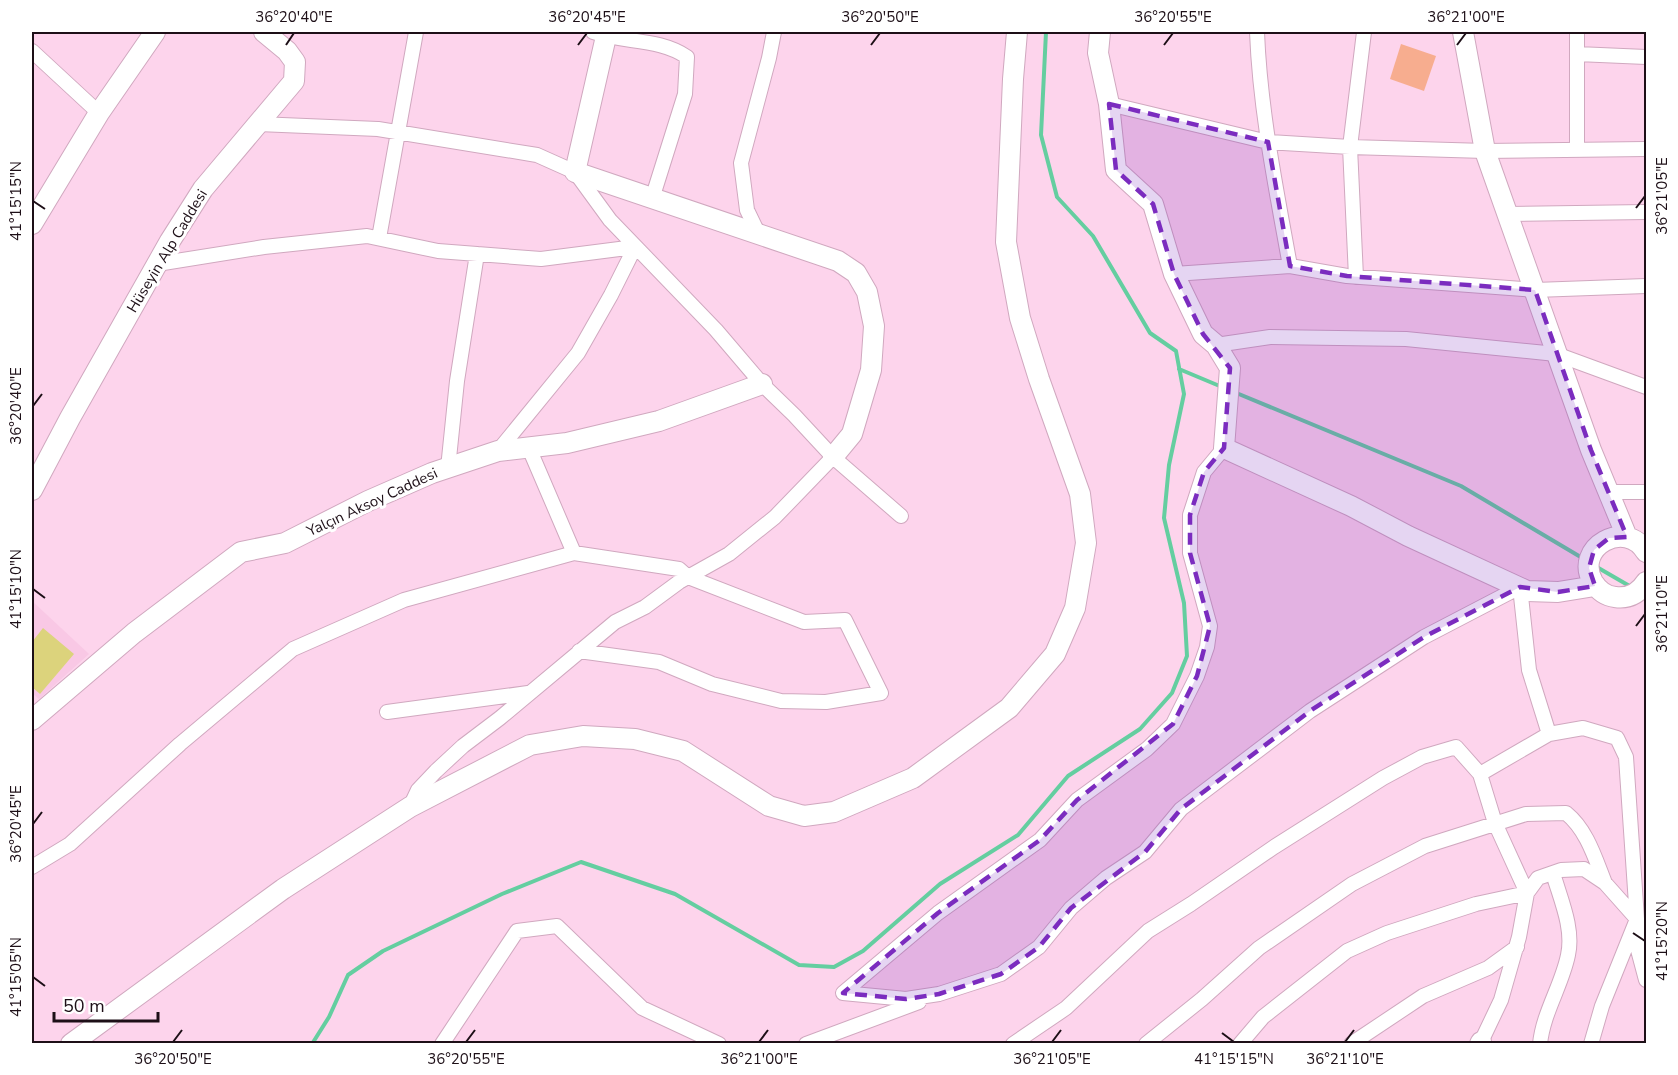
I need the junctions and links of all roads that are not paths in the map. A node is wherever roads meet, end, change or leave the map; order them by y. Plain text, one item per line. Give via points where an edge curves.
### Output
1 (155, 32) edge
2 (264, 32) edge
3 (416, 32) edge
4 (774, 32) edge
5 (1017, 32) edge
6 (1100, 32) edge
7 (1257, 32) edge
8 (1364, 32) edge
9 (1459, 32) edge
10 (1577, 32) edge
11 (602, 33) edge
12 (32, 51) edge
13 (1577, 54) junction
14 (1647, 57) edge
15 (1108, 104) junction
16 (99, 113) junction
17 (258, 124) junction
18 (398, 132) junction
19 (1268, 142) junction
20 (1350, 147) junction
21 (1647, 149) edge
22 (1577, 150) junction
23 (1485, 151) junction
24 (575, 172) junction
25 (652, 199) junction
26 (1647, 212) edge
27 (1507, 214) junction
28 (32, 224) edge
29 (758, 233) junction
30 (379, 238) junction
31 (635, 247) junction
32 (477, 254) junction
33 (157, 264) junction
34 (1290, 266) junction
35 (1174, 274) junction
36 (1356, 277) junction
37 (1647, 286) edge
38 (1535, 290) junction
39 (1216, 345) junction
40 (1556, 354) junction
41 (762, 384) junction
42 (1647, 387) edge
43 (529, 448) junction
44 (1224, 448) junction
45 (498, 451) junction
46 (833, 457) junction
47 (448, 468) junction
48 (32, 490) edge
49 (1608, 492) junction
50 (1647, 492) edge
51 (901, 516) dead end
52 (1627, 537) junction
53 (1647, 552) edge
54 (574, 553) junction
55 (688, 577) junction
56 (1647, 582) edge
57 (1595, 586) junction
58 (1520, 587) junction
59 (579, 651) junction
60 (528, 693) junction
61 (387, 712) dead end
62 (32, 720) edge
63 (1549, 734) junction
64 (1480, 774) junction
65 (410, 807) junction
66 (1495, 823) junction
67 (32, 867) edge
68 (1552, 873) junction
69 (1605, 883) junction
70 (1527, 893) junction
71 (1636, 919) junction
72 (1642, 945) edge
73 (1516, 947) junction
74 (1647, 980) edge
75 (939, 994) junction
76 (1481, 1043) edge
77 (71, 1044) edge
78 (442, 1044) edge
79 (719, 1044) edge
80 (806, 1044) edge
81 (1013, 1044) edge
82 (1146, 1044) edge
83 (1240, 1044) edge
84 (1351, 1044) edge
85 (1540, 1044) edge
86 (1591, 1044) edge

1 - 16 street
2 - 17 street, Hüseyin Alp Caddesi via 295,62 294,81
3 - 18 street
4 - 29 street via 741,163 747,210
5 - 65 street via 1006,242 1020,318 1080,494 1086,543 1075,608 1055,654 1009,708 913,778 834,812 804,816 769,806 683,751 635,739 583,736 530,744
6 - 15 street via 1098,54
7 - 19 street
8 - 20 street
9 - 23 street
10 - 13 street
11 - 24 street
11 - 25 street via 644,40 687,57 685,94
12 - 16 street
13 - 14 street
13 - 22 street
15 - 19 street
15 - 35 street via 1116,170 1152,204
16 - 28 street
17 - 18 street
17 - 33 street, Hüseyin Alp Caddesi via 203,189
18 - 24 street via 537,155
18 - 30 street
19 - 20 street
19 - 34 street
20 - 23 street
20 - 36 street
21 - 22 street
22 - 23 street
23 - 27 street
24 - 25 street
24 - 31 street
25 - 29 street
26 - 27 street
27 - 38 street
29 - 46 street via 838,261 856,273 867,292 874,326 871,369 852,434
30 - 32 street via 438,251
30 - 33 street via 332,239
31 - 32 street via 541,259
31 - 41 street
31 - 45 street via 578,352
32 - 47 street
33 - 48 street, Hüseyin Alp Caddesi
34 - 35 street
34 - 36 street
35 - 39 street via 1203,334
36 - 38 street
37 - 38 street
38 - 40 street
39 - 40 street via 1270,337 1406,339
39 - 44 street via 1230,368
40 - 42 street
40 - 49 street
41 - 43 street, Yalçın Aksoy Caddesi via 659,421
41 - 46 street
43 - 45 street, Yalçın Aksoy Caddesi
43 - 54 street
44 - 58 street
44 - 75 street via 1204,472 1190,515 1190,553 1210,626 1197,676 1173,724 1147,749 1077,800 1040,840 938,913 843,993 906,999
45 - 47 street, Yalçın Aksoy Caddesi
46 - 51 street
46 - 55 street via 775,517 729,554
47 - 62 street, Yalçın Aksoy Caddesi via 368,501 285,543 241,552 134,633
49 - 50 street
49 - 52 street
52 - 53 street
52 - 57 street via 1609,538 1594,550 1589,568
54 - 55 street via 680,569
54 - 67 street via 404,600 293,649 70,844
55 - 59 street via 615,622
55 - 59 street via 804,622 845,620 880,693 826,702 780,701 712,684 659,662
56 - 57 street via 1631,596 1621,598 1611,597
57 - 58 street via 1558,592 1527,591
58 - 63 street via 1529,670
58 - 75 street via 1424,638 1310,711 1181,809 1145,852 1106,878 1071,908 1039,947 1001,974
59 - 60 street
60 - 61 street
60 - 65 street via 435,771 418,790
63 - 64 street
63 - 71 street via 1583,728 1617,738 1626,757
64 - 66 street
64 - 81 street via 1456,747 1422,757 1383,778 1148,931 1066,1008
65 - 77 street via 283,889
66 - 69 street via 1526,814 1566,813 1578,823
66 - 70 street
66 - 82 street via 1425,846 1352,884 1259,948
68 - 69 street via 1584,869
68 - 70 street via 1538,878
68 - 85 street via 1568,920 1569,953
69 - 71 street
70 - 73 street
70 - 83 street via 1455,910 1347,951 1263,1017
71 - 72 street
71 - 86 street
72 - 74 street
73 - 76 street via 1501,999
73 - 84 street via 1488,968 1423,996
75 - 80 street
78 - 79 street via 517,931 557,926 642,1008

